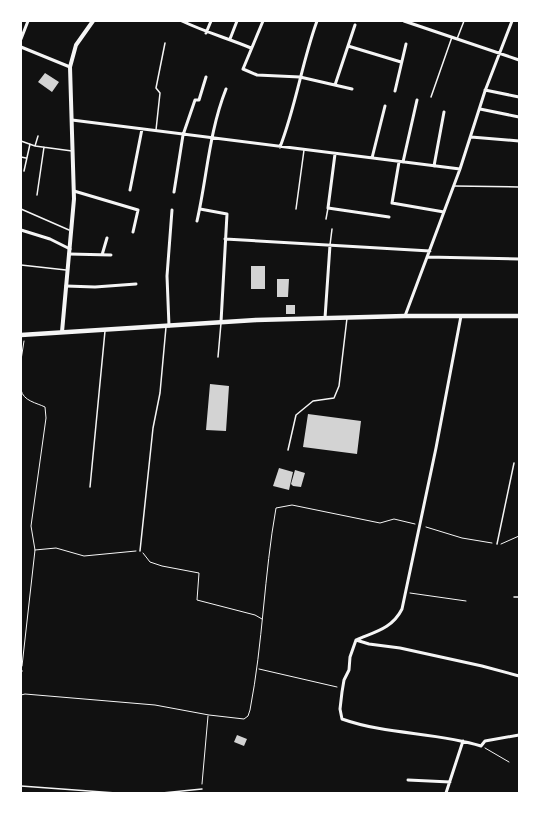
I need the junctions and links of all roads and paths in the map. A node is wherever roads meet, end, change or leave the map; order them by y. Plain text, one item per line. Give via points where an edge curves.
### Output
1 (28, 21) edge
2 (93, 21) edge
3 (182, 21) edge
4 (211, 21) edge
5 (237, 21) edge
6 (263, 21) edge
7 (317, 21) edge
8 (404, 21) edge
9 (464, 21) edge
10 (512, 21) edge
11 (411, 22) edge
12 (355, 25) dead end
13 (206, 33) junction
14 (452, 37) junction
15 (21, 39) edge
16 (230, 39) junction
17 (457, 39) junction
18 (165, 43) dead end
19 (406, 44) dead end
20 (348, 46) junction
21 (21, 47) edge
22 (251, 48) junction
23 (500, 54) junction
24 (519, 60) edge
25 (401, 62) junction
26 (70, 67) junction
27 (206, 77) dead end
28 (300, 77) junction
29 (335, 85) junction
30 (352, 88) dead end
31 (226, 89) dead end
32 (485, 90) junction
33 (395, 91) dead end
34 (431, 97) dead end
35 (519, 97) edge
36 (417, 100) dead end
37 (385, 106) dead end
38 (480, 109) junction
39 (444, 112) dead end
40 (519, 117) edge
41 (72, 120) junction
42 (142, 129) junction
43 (156, 131) junction
44 (182, 134) junction
45 (38, 136) dead end
46 (471, 137) junction
47 (211, 138) junction
48 (21, 141) edge
49 (519, 141) edge
50 (30, 144) junction
51 (35, 146) junction
52 (44, 147) junction
53 (280, 147) junction
54 (304, 150) junction
55 (73, 151) junction
56 (335, 154) junction
57 (21, 157) edge
58 (26, 158) junction
59 (372, 158) junction
60 (401, 162) junction
61 (434, 166) junction
62 (460, 169) junction
63 (24, 171) dead end
64 (454, 186) junction
65 (519, 188) edge
66 (130, 190) dead end
67 (74, 191) junction
68 (174, 192) dead end
69 (38, 195) dead end
70 (328, 208) junction
71 (21, 209) edge
72 (200, 209) junction
73 (296, 209) dead end
74 (172, 210) dead end
75 (444, 212) junction
76 (389, 217) dead end
77 (326, 219) dead end
78 (197, 221) dead end
79 (332, 229) dead end
80 (21, 230) edge
81 (71, 231) junction
82 (133, 232) dead end
83 (107, 238) dead end
84 (225, 239) junction
85 (330, 246) junction
86 (70, 249) junction
87 (430, 251) junction
88 (69, 254) junction
89 (102, 255) junction
90 (111, 255) dead end
91 (427, 257) junction
92 (519, 259) edge
93 (21, 265) edge
94 (68, 270) junction
95 (136, 284) dead end
96 (66, 286) junction
97 (405, 316) junction
98 (461, 316) junction
99 (519, 316) edge
100 (325, 318) junction
101 (347, 318) junction
102 (221, 322) junction
103 (168, 326) junction
104 (105, 329) junction
105 (62, 332) junction
106 (23, 335) edge
107 (218, 357) dead end
108 (21, 360) edge
109 (21, 390) edge
110 (288, 450) dead end
111 (514, 463) dead end
112 (90, 487) dead end
113 (420, 525) junction
114 (519, 536) edge
115 (497, 544) junction
116 (35, 550) junction
117 (140, 551) junction
118 (406, 593) junction
119 (514, 597) dead end
120 (519, 597) edge
121 (466, 601) dead end
122 (262, 620) junction
123 (356, 640) junction
124 (258, 669) junction
125 (21, 671) edge
126 (519, 676) edge
127 (342, 688) junction
128 (21, 695) edge
129 (208, 715) junction
130 (519, 735) edge
131 (463, 740) junction
132 (481, 746) junction
133 (509, 762) dead end
134 (408, 780) dead end
135 (450, 782) junction
136 (21, 786) edge
137 (202, 790) joint
138 (116, 793) edge
139 (162, 793) edge
140 (446, 793) edge

1 - 15 street
2 - 26 street via 76,45
3 - 13 street
4 - 13 street
5 - 16 street
6 - 22 street
7 - 28 street
8 - 11 street
9 - 17 lane
10 - 23 street
11 - 14 street
12 - 20 street
13 - 16 street
14 - 17 street
14 - 34 lane
16 - 22 street
17 - 23 street
18 - 43 lane via 156,88 160,93
19 - 25 street
20 - 25 street
20 - 29 street
21 - 26 street
22 - 28 street via 243,69 257,75
23 - 24 street
23 - 32 street
25 - 33 street
26 - 41 street
27 - 44 street via 199,100 195,100
28 - 29 street
28 - 53 street via 291,118
29 - 30 street
31 - 47 street
32 - 35 street
32 - 38 street
36 - 60 street
37 - 59 street
38 - 40 street
38 - 46 street
39 - 61 street
41 - 42 street
41 - 55 street
42 - 43 street
42 - 66 street
43 - 44 street
44 - 47 street
44 - 68 street
45 - 51 lane
46 - 49 street
46 - 62 street
47 - 53 street
47 - 72 street
48 - 50 lane
50 - 51 lane
50 - 58 lane
51 - 52 lane
52 - 55 lane
52 - 69 lane
53 - 54 street
54 - 56 street
54 - 73 lane
55 - 67 street
56 - 59 street
56 - 70 street
57 - 58 lane
58 - 63 lane
59 - 60 street
60 - 61 street
60 - 75 street via 392,203
61 - 62 street
62 - 64 street
64 - 65 lane
64 - 75 street
67 - 81 street
67 - 82 street via 138,210
70 - 76 street
70 - 77 lane
71 - 81 lane
72 - 78 street
72 - 84 street via 227,214
74 - 103 street via 167,276
75 - 87 street
79 - 85 lane
80 - 86 street via 50,239
81 - 86 street
83 - 89 street
84 - 85 street
84 - 102 street
85 - 87 street
85 - 100 street
86 - 88 street
87 - 91 street
88 - 89 street
88 - 94 street
89 - 90 street
91 - 92 street
91 - 97 street
93 - 94 lane
94 - 96 street
95 - 96 street
96 - 105 street
97 - 98 main road
97 - 101 main road
98 - 99 main road
98 - 113 street
100 - 101 main road
100 - 102 main road
101 - 110 lane via 339,386 334,398 313,401 296,415
102 - 103 main road
102 - 107 lane
103 - 104 main road
103 - 117 lane via 153,428
104 - 105 main road
104 - 112 lane
105 - 106 main road
106 - 108 path
109 - 116 path via 22,395 30,401 45,407 46,418 32,526
111 - 115 lane
113 - 115 path via 462,538
113 - 118 street
113 - 122 path via 394,519 380,523 292,505 276,508
114 - 115 path
116 - 117 path via 56,548 84,556
116 - 125 path
117 - 122 path via 146,554 150,562 199,573 197,600 255,615
118 - 121 path
118 - 123 street via 402,609 395,620 388,626
119 - 120 lane
122 - 124 path
123 - 126 street
123 - 127 street
124 - 127 path
124 - 129 path via 248,716 244,718
127 - 131 street via 342,719 354,724 393,731
128 - 129 path via 155,705
129 - 137 path
130 - 132 street via 485,741
131 - 132 street
131 - 135 street
132 - 133 path
134 - 135 street
135 - 140 street
136 - 138 lane
137 - 139 lane

